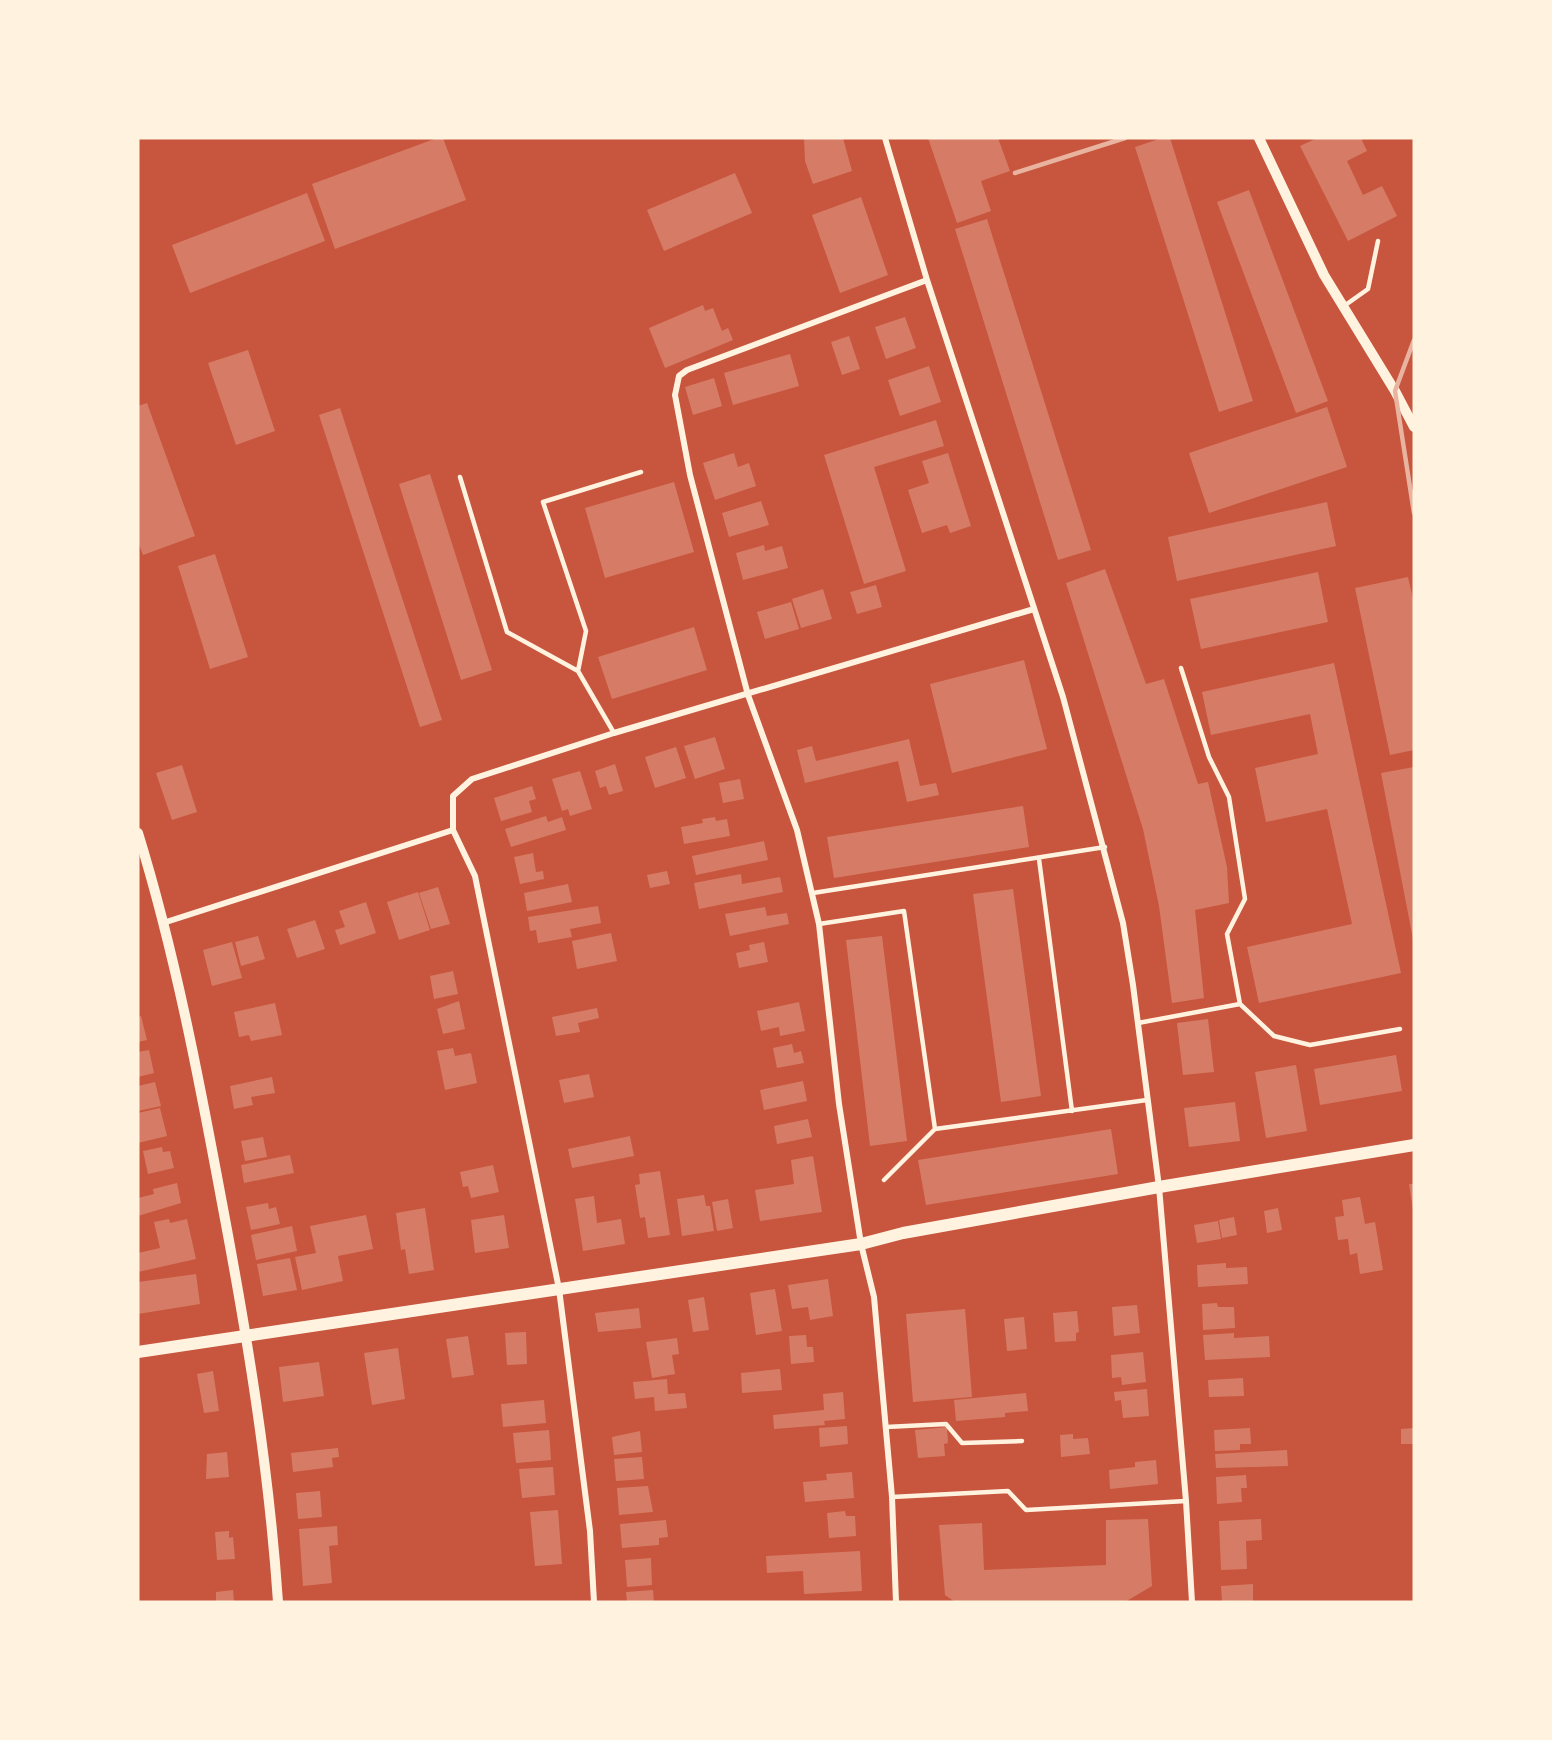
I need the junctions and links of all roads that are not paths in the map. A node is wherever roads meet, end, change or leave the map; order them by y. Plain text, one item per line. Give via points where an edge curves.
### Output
1 (885, 138) edge
2 (1259, 138) edge
3 (1378, 241) dead end
4 (927, 280) junction
5 (1344, 306) junction
6 (1411, 414) edge
7 (1414, 427) edge
8 (641, 472) dead end
9 (460, 477) dead end
10 (1034, 609) junction
11 (1181, 668) dead end
12 (578, 671) junction
13 (748, 695) junction
14 (614, 734) junction
15 (453, 830) junction
16 (138, 832) edge
17 (1105, 848) junction
18 (141, 854) edge
19 (1039, 859) junction
20 (813, 893) junction
21 (163, 923) junction
22 (819, 924) junction
23 (1240, 1004) junction
24 (1138, 1023) junction
25 (1400, 1029) dead end
26 (1147, 1100) junction
27 (1072, 1111) junction
28 (935, 1130) junction
29 (1414, 1145) edge
30 (884, 1180) dead end
31 (1159, 1187) junction
32 (861, 1244) junction
33 (559, 1289) junction
34 (247, 1336) junction
35 (138, 1352) edge
36 (886, 1427) junction
37 (1022, 1441) dead end
38 (892, 1497) junction
39 (1186, 1501) junction
40 (278, 1602) edge
41 (594, 1602) edge
42 (896, 1602) edge
43 (1192, 1602) edge

1 - 4 street
2 - 5 street via 1324,275
3 - 5 lane via 1368,289
4 - 10 street
4 - 13 street via 679,376 675,394 690,476
5 - 6 street
6 - 7 street
8 - 12 lane via 543,502 586,631
9 - 12 lane via 507,633
10 - 13 street
10 - 17 street
11 - 23 lane via 1209,758 1229,796 1245,899 1227,934
12 - 14 lane
13 - 14 street
13 - 20 street via 797,830
14 - 15 street via 472,779 453,796
15 - 21 street
15 - 33 street via 475,876
16 - 18 street
17 - 19 lane
17 - 24 street via 1123,923
18 - 21 street
19 - 20 lane
19 - 27 lane
20 - 22 street
21 - 34 street via 208,1127
22 - 28 lane via 904,911
22 - 32 street via 839,1104
23 - 24 lane
23 - 25 lane via 1274,1036 1310,1045
24 - 26 street
26 - 27 lane
26 - 31 street
27 - 28 lane
28 - 30 lane
29 - 31 main road
31 - 32 main road
31 - 39 street
32 - 33 main road
32 - 36 street via 874,1297
33 - 34 main road
33 - 41 street via 590,1530
34 - 35 main road
34 - 40 street
36 - 37 lane via 946,1424 962,1443
36 - 38 street
38 - 39 lane via 1008,1491 1026,1510
38 - 42 street
39 - 43 street

